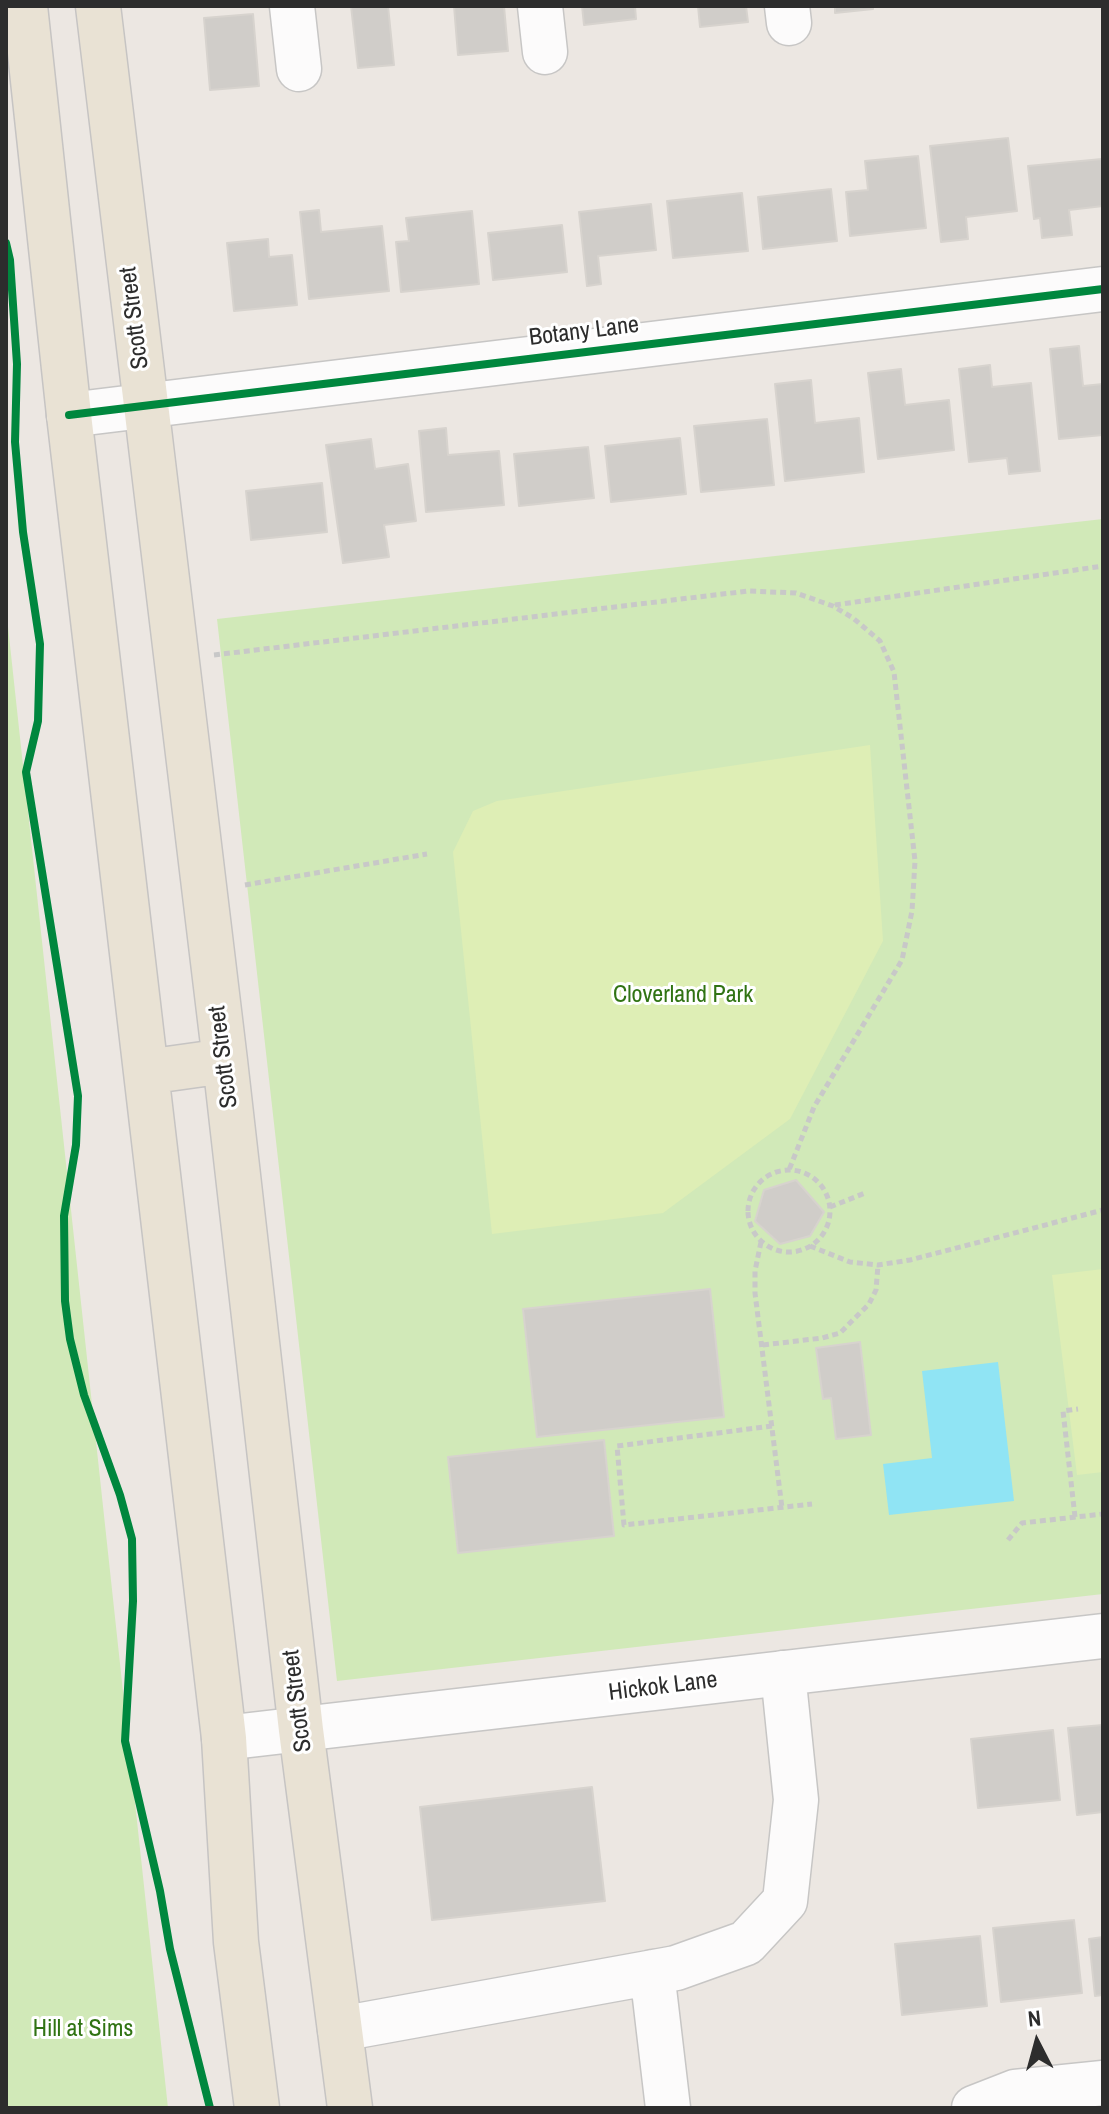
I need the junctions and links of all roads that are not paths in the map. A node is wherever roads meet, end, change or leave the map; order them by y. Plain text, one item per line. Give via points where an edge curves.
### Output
1 (25, 6) edge
2 (98, 6) edge
3 (292, 6) edge
4 (540, 6) edge
5 (545, 52) dead end
6 (299, 69) dead end
7 (1103, 289) edge
8 (145, 405) junction
9 (69, 415) junction
10 (225, 1061) junction
11 (146, 1072) junction
12 (1103, 1636) edge
13 (783, 1673) junction
14 (301, 1730) junction
15 (224, 1738) junction
16 (652, 1972) junction
17 (340, 2029) junction
18 (1103, 2083) edge
19 (257, 2108) edge
20 (350, 2108) edge
21 (668, 2108) edge
22 (974, 2108) edge

1 - 9 main road
2 - 8 main road, Scott Street
3 - 6 street
4 - 5 street
7 - 8 street, Botany Lane
8 - 9 street, Botany Lane
8 - 10 main road, Scott Street
9 - 11 main road
10 - 11 main road
10 - 14 main road, Scott Street
11 - 15 main road
12 - 13 street, Hickok Lane
13 - 14 street, Hickok Lane
13 - 16 street via 796,1800 785,1901 746,1943
14 - 15 street, Hickok Lane
14 - 17 main road, Scott Street
15 - 19 main road via 236,1942
16 - 17 street
16 - 21 street
17 - 20 main road, Scott Street
18 - 22 street via 1015,2092

